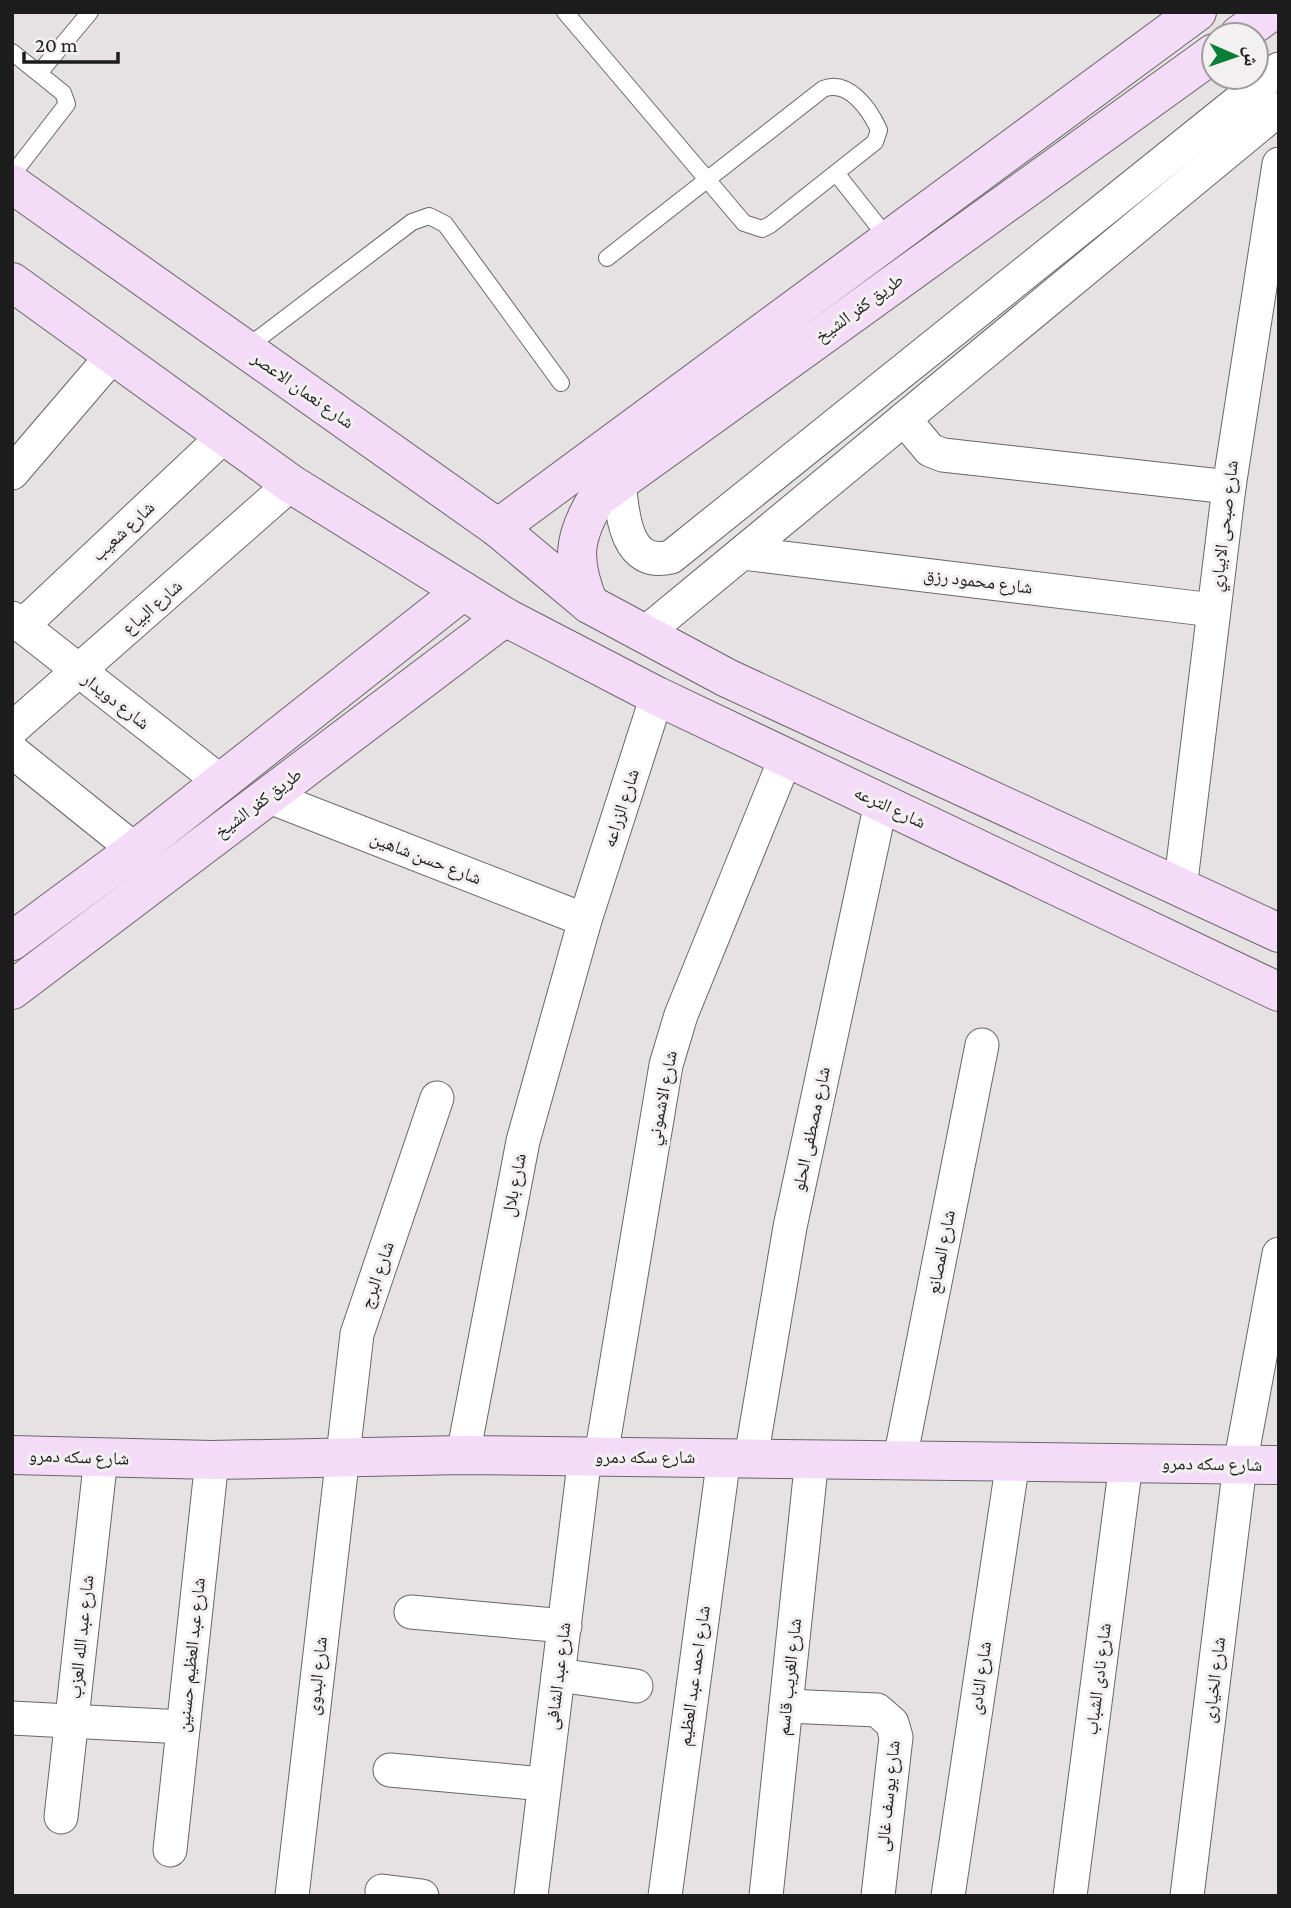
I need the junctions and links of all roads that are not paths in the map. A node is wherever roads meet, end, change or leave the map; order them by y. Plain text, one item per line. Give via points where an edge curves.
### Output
1 (90, 12) edge
2 (565, 12) edge
3 (1178, 18) edge
4 (12, 52) edge
5 (1200, 63) edge
6 (1279, 69) edge
7 (39, 73) junction
8 (1279, 109) edge
9 (1279, 163) edge
10 (836, 173) junction
11 (12, 175) edge
12 (708, 180) junction
13 (12, 184) edge
14 (889, 240) junction
15 (607, 258) dead end
16 (1270, 278) edge
17 (12, 282) edge
18 (245, 349) junction
19 (113, 355) junction
20 (561, 383) dead end
21 (904, 419) junction
22 (225, 436) junction
23 (12, 473) edge
24 (619, 480) junction
25 (291, 484) junction
26 (1229, 486) junction
27 (498, 528) junction
28 (743, 553) junction
29 (463, 591) junction
30 (589, 604) junction
31 (1213, 610) junction
32 (505, 617) junction
33 (17, 622) edge
34 (644, 634) junction
35 (77, 672) junction
36 (657, 696) junction
37 (12, 729) edge
38 (12, 751) edge
39 (786, 757) junction
40 (221, 782) junction
41 (979, 794) junction
42 (267, 796) junction
43 (881, 803) junction
44 (961, 840) junction
45 (135, 850) junction
46 (1180, 890) junction
47 (585, 920) junction
48 (1279, 933) edge
49 (12, 941) edge
50 (12, 990) edge
51 (1279, 992) edge
52 (982, 1045) dead end
53 (437, 1098) dead end
54 (1279, 1254) edge
55 (12, 1455) edge
56 (463, 1455) junction
57 (593, 1456) junction
58 (101, 1457) junction
59 (341, 1457) junction
60 (737, 1457) junction
61 (812, 1458) junction
62 (900, 1459) junction
63 (212, 1460) junction
64 (1013, 1461) junction
65 (1126, 1463) junction
66 (1240, 1465) junction
67 (1279, 1465) edge
68 (411, 1612) dead end
69 (565, 1626) junction
70 (558, 1675) junction
71 (636, 1686) dead end
72 (786, 1706) junction
73 (12, 1718) edge
74 (72, 1721) junction
75 (183, 1727) junction
76 (390, 1770) dead end
77 (544, 1784) junction
78 (61, 1817) dead end
79 (170, 1850) dead end
80 (382, 1892) dead end
81 (292, 1896) edge
82 (422, 1896) edge
83 (531, 1896) edge
84 (665, 1896) edge
85 (766, 1896) edge
86 (878, 1896) edge
87 (948, 1896) edge
88 (1070, 1896) edge
89 (1187, 1896) edge

1 - 7 lane
2 - 12 lane
3 - 14 main road, طريق كفر الشيخ
4 - 7 lane
5 - 24 main road, طريق كفر الشيخ
6 - 24 street via 671,557 651,558 627,535
7 - 11 lane via 63,93 68,104
8 - 21 street
9 - 16 street, شارع صبحى الابياري
10 - 12 lane via 762,229 744,223
10 - 12 lane via 876,142 878,130 850,90 832,86
10 - 14 lane
12 - 15 lane
13 - 18 main road, شارع نعمان الاعصر
14 - 27 main road, طريق كفر الشيخ
16 - 26 street, شارع صبحى الابياري
17 - 19 main road
18 - 20 lane via 412,222 429,216 445,224
18 - 27 main road, شارع نعمان الاعصر
19 - 22 main road
19 - 23 street
21 - 26 street via 930,450 943,456
21 - 28 street
22 - 25 main road
22 - 33 street, شارع شعيب
24 - 30 main road, طريق كفر الشيخ via 597,498 583,522 576,550 579,578
25 - 29 main road
25 - 35 street, شارع البياع
26 - 31 street, شارع صبحى الابياري
27 - 30 main road, شارع نعمان الاعصر
28 - 31 street, شارع محمود رزق
28 - 34 street
29 - 32 main road
29 - 40 main road
30 - 34 main road
31 - 46 street, شارع صبحى الابياري
32 - 36 main road, شارع الترعه
32 - 42 main road, طريق كفر الشيخ
33 - 35 street, شارع دويدار
34 - 41 main road via 727,678
35 - 37 street, شارع البياع
35 - 40 street, شارع دويدار
36 - 39 main road, شارع الترعه
36 - 47 street, شارع الزراعه
38 - 45 street
39 - 43 main road, شارع الترعه
39 - 57 street, شارع الاشموني via 681,1015 666,1065
40 - 45 main road
41 - 44 main road
41 - 46 main road
42 - 47 street, شارع حسن شاهين
42 - 50 main road, طريق كفر الشيخ
43 - 44 main road, شارع الترعه
43 - 60 street, شارع مصطفى الحلو
44 - 51 main road, شارع الترعه
45 - 49 main road
46 - 48 main road
47 - 56 street, شارع بلال via 523,1141
52 - 62 street, شارع المصانع
53 - 59 street, شارع البرج via 357,1334
54 - 66 street, شارع الخيارى
55 - 58 main road, شارع سكه دمرو
56 - 57 main road, شارع سكه دمرو
56 - 59 main road, شارع سكه دمرو
57 - 60 main road, شارع سكه دمرو
57 - 69 street, شارع عبد الشافى
58 - 63 main road, شارع سكه دمرو
58 - 74 street, شارع عبد الله العزب
59 - 63 main road, شارع سكه دمرو
59 - 81 street, شارع البدوى
60 - 61 main road, شارع سكه دمرو
60 - 84 street, شارع احمد عبد العظيم
61 - 62 main road, شارع سكه دمرو
61 - 72 street, شارع الغريب قاسم
62 - 64 main road, شارع سكه دمرو
63 - 75 street, شارع عبد العظيم حسنين
64 - 65 main road, شارع سكه دمرو
64 - 87 street, شارع النادى
65 - 66 main road, شارع سكه دمرو
65 - 88 street, شارع نادى الشباب
66 - 67 main road, شارع سكه دمرو
66 - 89 street, شارع الخيارى
68 - 69 street
69 - 70 street, شارع عبد الشافى
70 - 71 street
70 - 77 street, شارع عبد الشافى
72 - 85 street, شارع الغريب قاسم
72 - 86 street, شارع يوسف غالى via 877,1710 892,1723 896,1737
73 - 74 street
74 - 75 street
74 - 78 street, شارع عبد الله العزب
75 - 79 street, شارع عبد العظيم حسنين
76 - 77 street
77 - 83 street, شارع عبد الشافى
80 - 82 street

